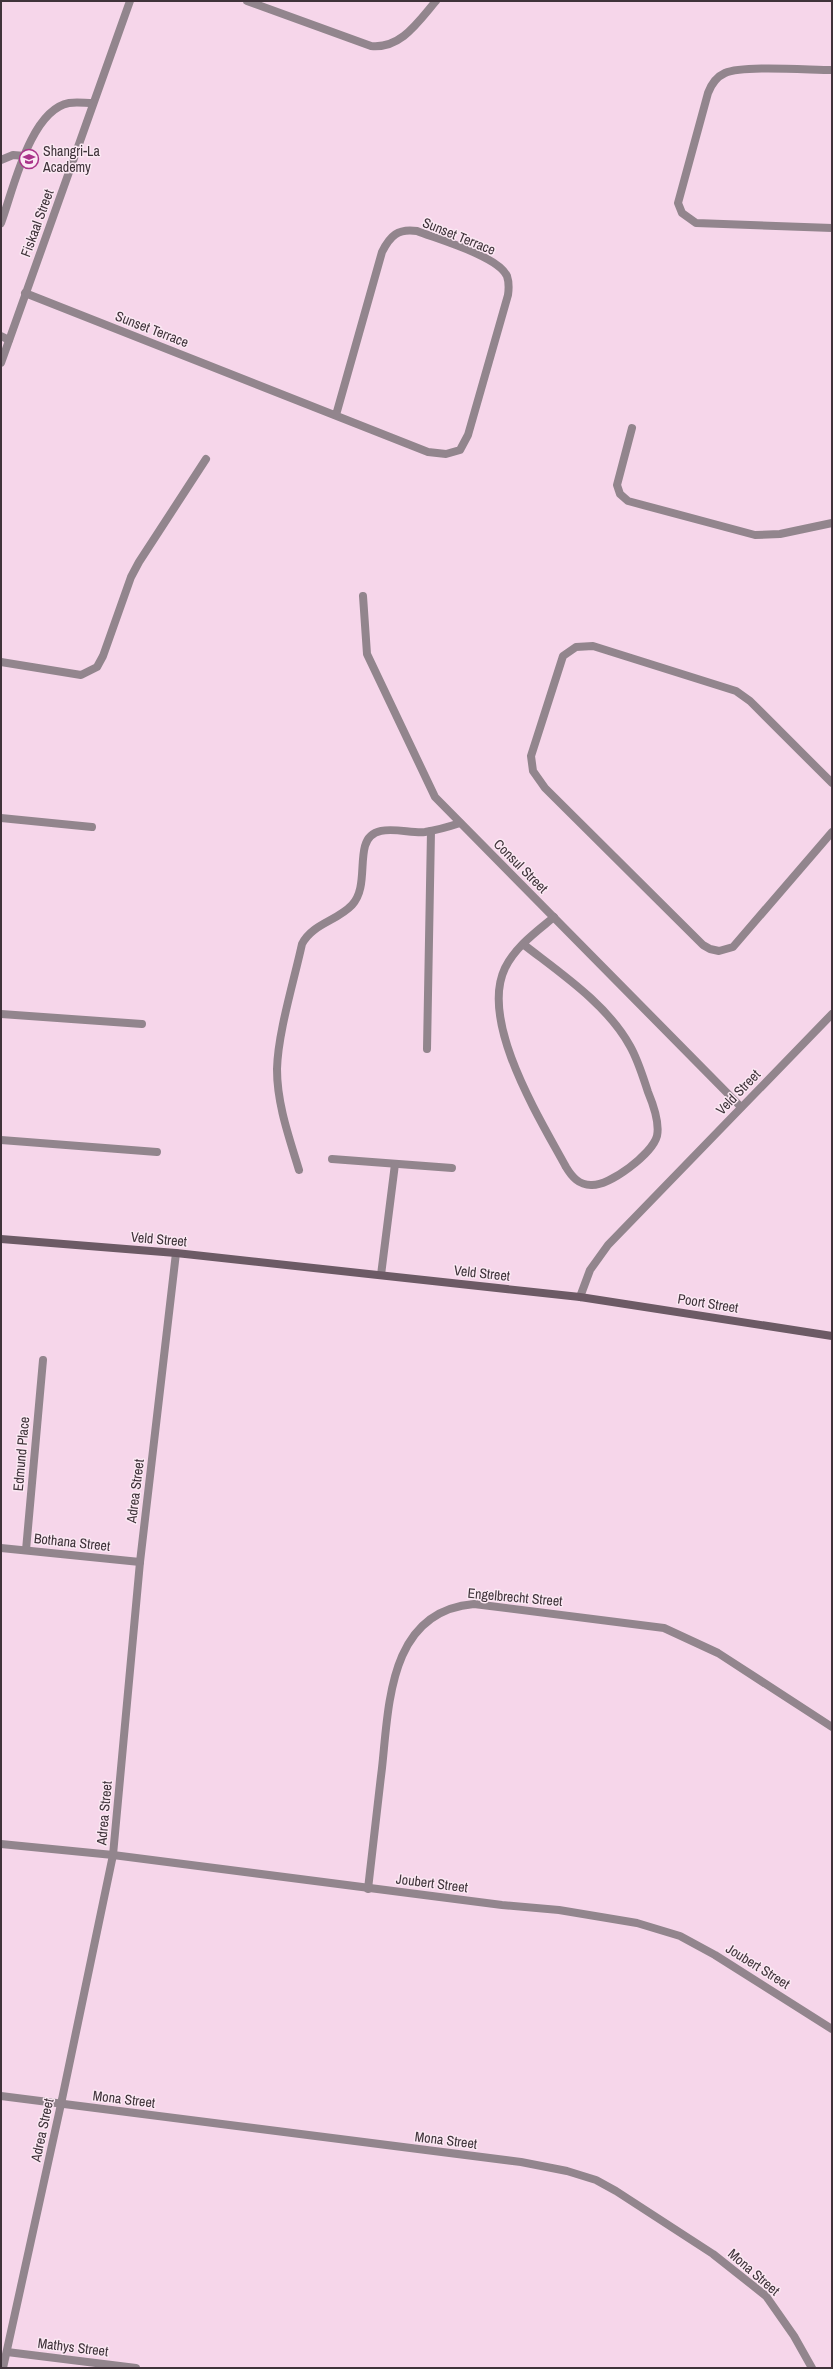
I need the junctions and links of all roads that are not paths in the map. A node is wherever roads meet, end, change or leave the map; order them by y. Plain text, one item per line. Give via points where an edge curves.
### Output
1 (130, 1) edge
2 (247, 1) edge
3 (436, 1) edge
4 (832, 70) edge
5 (93, 103) junction
6 (25, 156) junction
7 (1, 160) edge
8 (1, 223) edge
9 (832, 228) edge
10 (25, 293) junction
11 (1, 336) edge
12 (9, 340) junction
13 (1, 363) edge
14 (336, 415) junction
15 (632, 428) dead end
16 (206, 459) dead end
17 (832, 523) edge
18 (364, 596) dead end
19 (1, 662) edge
20 (832, 783) edge
21 (1, 818) edge
22 (460, 823) junction
23 (92, 827) dead end
24 (431, 831) junction
25 (832, 832) edge
26 (554, 917) junction
27 (522, 944) junction
28 (1, 1014) edge
29 (831, 1015) edge
30 (142, 1024) dead end
31 (427, 1049) dead end
32 (741, 1107) junction
33 (1, 1140) edge
34 (156, 1152) dead end
35 (332, 1159) dead end
36 (395, 1164) junction
37 (452, 1168) dead end
38 (299, 1170) dead end
39 (1, 1239) edge
40 (176, 1253) junction
41 (381, 1275) junction
42 (580, 1297) junction
43 (832, 1336) edge
44 (43, 1360) dead end
45 (1, 1548) edge
46 (26, 1550) junction
47 (140, 1562) junction
48 (832, 1727) edge
49 (1, 1844) edge
50 (113, 1855) junction
51 (368, 1889) junction
52 (832, 2029) edge
53 (1, 2096) edge
54 (61, 2104) junction
55 (7, 2352) junction
56 (3, 2368) edge
57 (136, 2368) edge
58 (812, 2368) edge

1 - 5 street, Fiskaal Street
2 - 3 street via 371,46 382,47 407,34
4 - 9 street via 742,70 724,73 717,78 708,93 678,203 686,217 696,222
5 - 6 street via 68,103 58,108 40,123
5 - 10 street, Fiskaal Street
6 - 7 street via 13,155
6 - 8 street
10 - 12 street, Fiskaal Street
10 - 14 street, Sunset Terrace
11 - 12 street
12 - 13 street, Fiskaal Street
14 - 14 street, Sunset Terrace via 428,452 446,454 460,450 468,435 506,307 509,284 502,269 480,256 416,232 406,230 392,235 382,252
15 - 17 street via 617,485 620,494 628,500 755,535 780,534
16 - 19 street via 131,577 97,667 80,675
18 - 22 street, Consul Street via 366,647 370,662 432,792
20 - 25 street via 750,701 736,691 593,646 576,647 563,656 531,756 533,771 545,788 710,949 726,950 733,947
21 - 23 street
22 - 24 street
22 - 26 street, Consul Street
24 - 31 street
24 - 38 street via 380,830 373,833 365,846 360,889 352,904 329,922 313,930 302,944 279,1048 277,1070 281,1106
26 - 27 street
26 - 32 street, Consul Street
27 - 27 street via 505,968 499,994 504,1031 515,1068 571,1174 584,1184 600,1184 630,1167 652,1147 657,1135 652,1103 635,1057 616,1025 581,991
28 - 30 street
29 - 32 street, Veld Street
32 - 42 street, Veld Street via 608,1245 590,1270
33 - 34 street
35 - 36 street
36 - 37 street
36 - 41 street
39 - 40 street, Veld Street
40 - 41 street, Veld Street
40 - 47 street, Adrea Street
41 - 42 street, Veld Street
42 - 43 street, Poort Street
44 - 46 street, Edmund Place
45 - 46 street, Bothana Street
46 - 47 street, Bothana Street
47 - 50 street, Adrea Street
48 - 51 street, Engelbrecht Street via 718,1653 664,1628 474,1604 451,1607 431,1618 410,1641 394,1675
49 - 50 street, Joubert Street
50 - 51 street, Joubert Street
50 - 54 street, Adrea Street
51 - 52 street, Joubert Street via 559,1910 637,1922 680,1936 715,1955
53 - 54 street, Mona Street
54 - 55 street, Adrea Street
54 - 58 street, Mona Street via 521,2162 583,2175 616,2191 713,2254 752,2283 779,2313
55 - 56 street, Adrea Street
55 - 57 street, Mathys Street

